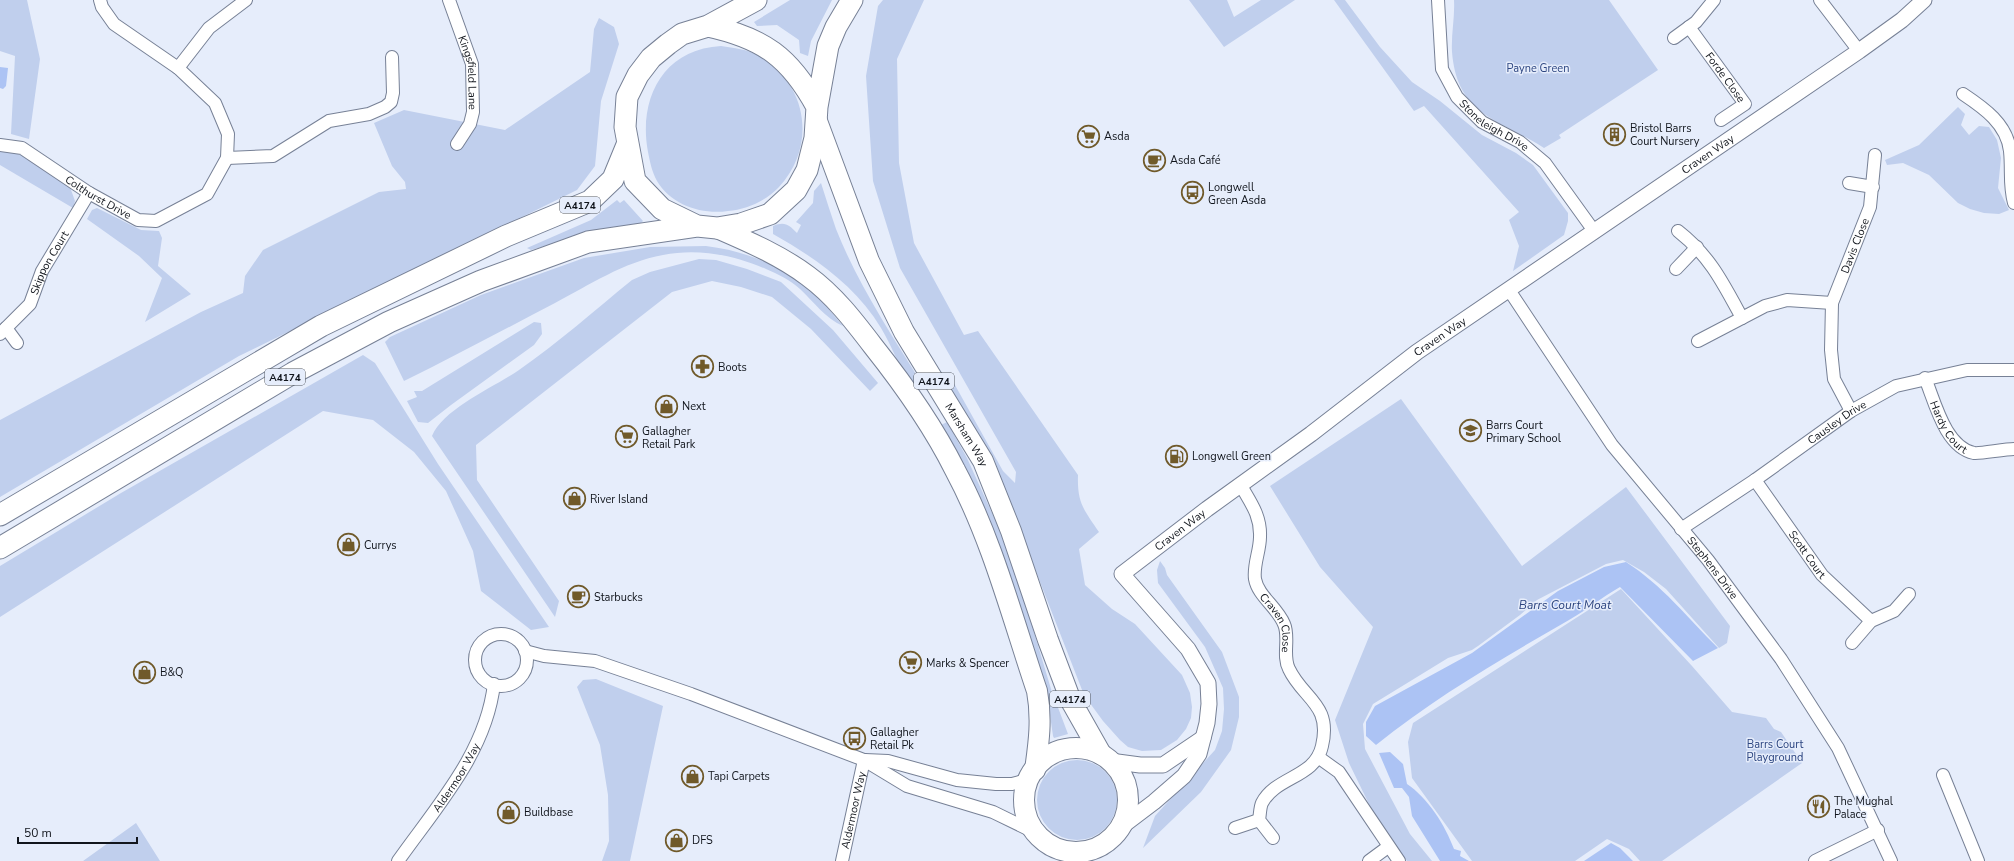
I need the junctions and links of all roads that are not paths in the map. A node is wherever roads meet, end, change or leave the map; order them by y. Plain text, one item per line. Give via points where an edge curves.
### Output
1 (100, 0) edge
2 (246, 0) edge
3 (449, 0) edge
4 (756, 0) edge
5 (852, 0) edge
6 (1438, 0) edge
7 (1714, 0) edge
8 (1820, 0) edge
9 (1924, 0) edge
10 (708, 26) junction
11 (1689, 27) junction
12 (1674, 38) dead end
13 (1859, 50) junction
14 (392, 58) dead end
15 (178, 68) junction
16 (1963, 94) dead end
17 (817, 114) junction
18 (1721, 120) dead end
19 (457, 144) dead end
20 (0, 145) edge
21 (627, 145) junction
22 (1875, 155) dead end
23 (227, 158) junction
24 (1849, 183) dead end
25 (1873, 187) junction
26 (89, 193) junction
27 (2014, 203) edge
28 (707, 227) junction
29 (1594, 231) junction
30 (1678, 231) dead end
31 (1697, 247) junction
32 (1676, 269) dead end
33 (1509, 290) junction
34 (1832, 303) junction
35 (1742, 318) junction
36 (3, 331) edge
37 (1698, 341) dead end
38 (17, 343) dead end
39 (2014, 370) edge
40 (1924, 378) junction
41 (1851, 411) junction
42 (2014, 449) edge
43 (1755, 480) junction
44 (1240, 484) junction
45 (0, 515) edge
46 (1681, 529) junction
47 (0, 548) edge
48 (1909, 594) dead end
49 (1871, 621) junction
50 (1852, 643) dead end
51 (525, 651) junction
52 (494, 684) junction
53 (1203, 738) junction
54 (1105, 758) junction
55 (1318, 758) junction
56 (864, 760) junction
57 (1031, 775) junction
58 (1943, 775) dead end
59 (1259, 820) junction
60 (1236, 828) dead end
61 (1878, 830) junction
62 (1036, 834) junction
63 (1115, 834) junction
64 (1273, 838) dead end
65 (1388, 847) junction
66 (398, 861) edge
67 (842, 861) edge
68 (1048, 861) edge
69 (1102, 861) edge
70 (1369, 861) edge
71 (1399, 861) edge
72 (1815, 861) edge
73 (1891, 861) edge
74 (1978, 861) edge

1 - 15 street, Colthurst Drive via 114,24
2 - 15 street via 209,28
3 - 19 street, Kingsfield Lane via 472,64 473,112 470,124
4 - 10 highway, A4174
5 - 17 highway, A4174 via 828,46
6 - 29 street, Stoneleigh Drive via 1442,70 1457,97 1482,122 1520,142 1545,163
7 - 11 street
8 - 13 street
9 - 13 street, Craven Way via 1902,20
10 - 17 highway, A4174 via 731,31 764,45 791,67 807,88
10 - 21 highway, A4174 via 682,34 651,58 638,75 627,97
11 - 12 street
11 - 18 street, Forde Close via 1745,104
13 - 29 street, Craven Way
14 - 23 street via 393,93 391,102 385,107 369,114 329,121 273,156
15 - 23 street, Colthurst Drive via 215,102 228,134
16 - 27 street via 1984,109 2002,128 2010,151 2009,181
17 - 28 highway, A4174 via 815,138 807,170 796,190 770,214 741,224
17 - 54 main road, Marsham Way / A4174 via 869,261 904,332 983,461 1011,531 1071,701
20 - 26 street, Colthurst Drive via 22,148
21 - 28 highway, A4174 via 635,181 662,209
21 - 45 highway, A4174 via 613,179 590,201 506,236 321,326
22 - 25 street, Davis Close
23 - 26 street, Colthurst Drive via 207,194 156,221 138,220
24 - 25 street
25 - 34 street, Davis Close via 1870,208
26 - 36 street, Skippon Court via 42,271 30,304
28 - 47 highway, A4174 via 588,242 481,281 389,322 293,372
28 - 57 main road, A4174 via 778,256 809,277 841,305 884,360 932,429 956,470 985,537 1036,691 1040,710 1040,734
29 - 33 street, Craven Way
30 - 31 street
31 - 32 street
31 - 35 street via 1716,271
33 - 44 street, Craven Way via 1417,352 1311,434
33 - 46 street, Stephens Drive via 1612,445
34 - 35 street via 1787,300 1766,306
34 - 41 street, Davis Close via 1831,350 1834,379
35 - 37 street
36 - 38 street, Skippon Court
39 - 40 street, Causley Drive via 1967,370
40 - 41 street, Causley Drive via 1896,386
40 - 42 street, Hardy Court via 1947,434 1958,446 1975,453
41 - 43 street, Causley Drive
43 - 46 street, Causley Drive
43 - 49 street, Scott Court via 1822,575
44 - 53 street, Craven Way via 1122,574 1188,649 1208,683 1209,704
44 - 55 street, Craven Close via 1258,516 1260,538 1255,580 1263,597 1277,610 1285,626 1288,668 1301,688 1315,702 1322,717 1324,736
46 - 61 street, Stephens Drive via 1708,560 1785,666 1838,748
48 - 49 street via 1894,611
49 - 50 street
51 - 52 street via 527,660 518,679 506,685
51 - 52 street via 518,640 507,634 496,634 486,638 478,647 475,661 478,672 485,680
51 - 56 street via 544,656 595,661 691,694 819,745
52 - 66 street, Aldermoor Way via 492,704 484,728 460,777
53 - 54 street via 1163,765 1140,766
53 - 63 street, Craven Way via 1199,754 1184,776
54 - 57 main road via 1083,749 1057,751 1042,760
54 - 63 main road, A4174 via 1122,775 1128,793 1127,811
55 - 59 street via 1307,770 1278,785 1262,803
55 - 65 street via 1339,772
56 - 57 street via 888,761 957,780 996,784 1012,784
56 - 62 street via 907,786 993,812
56 - 67 street, Aldermoor Way
57 - 62 main road, A4174 via 1023,797 1027,819
58 - 74 street
59 - 60 street
59 - 64 street
61 - 72 street
61 - 73 street, Stephens Drive
62 - 63 main road via 1050,846 1077,853 1093,850
62 - 68 main road, A4174
63 - 69 main road, A4174
65 - 70 street
65 - 71 street

